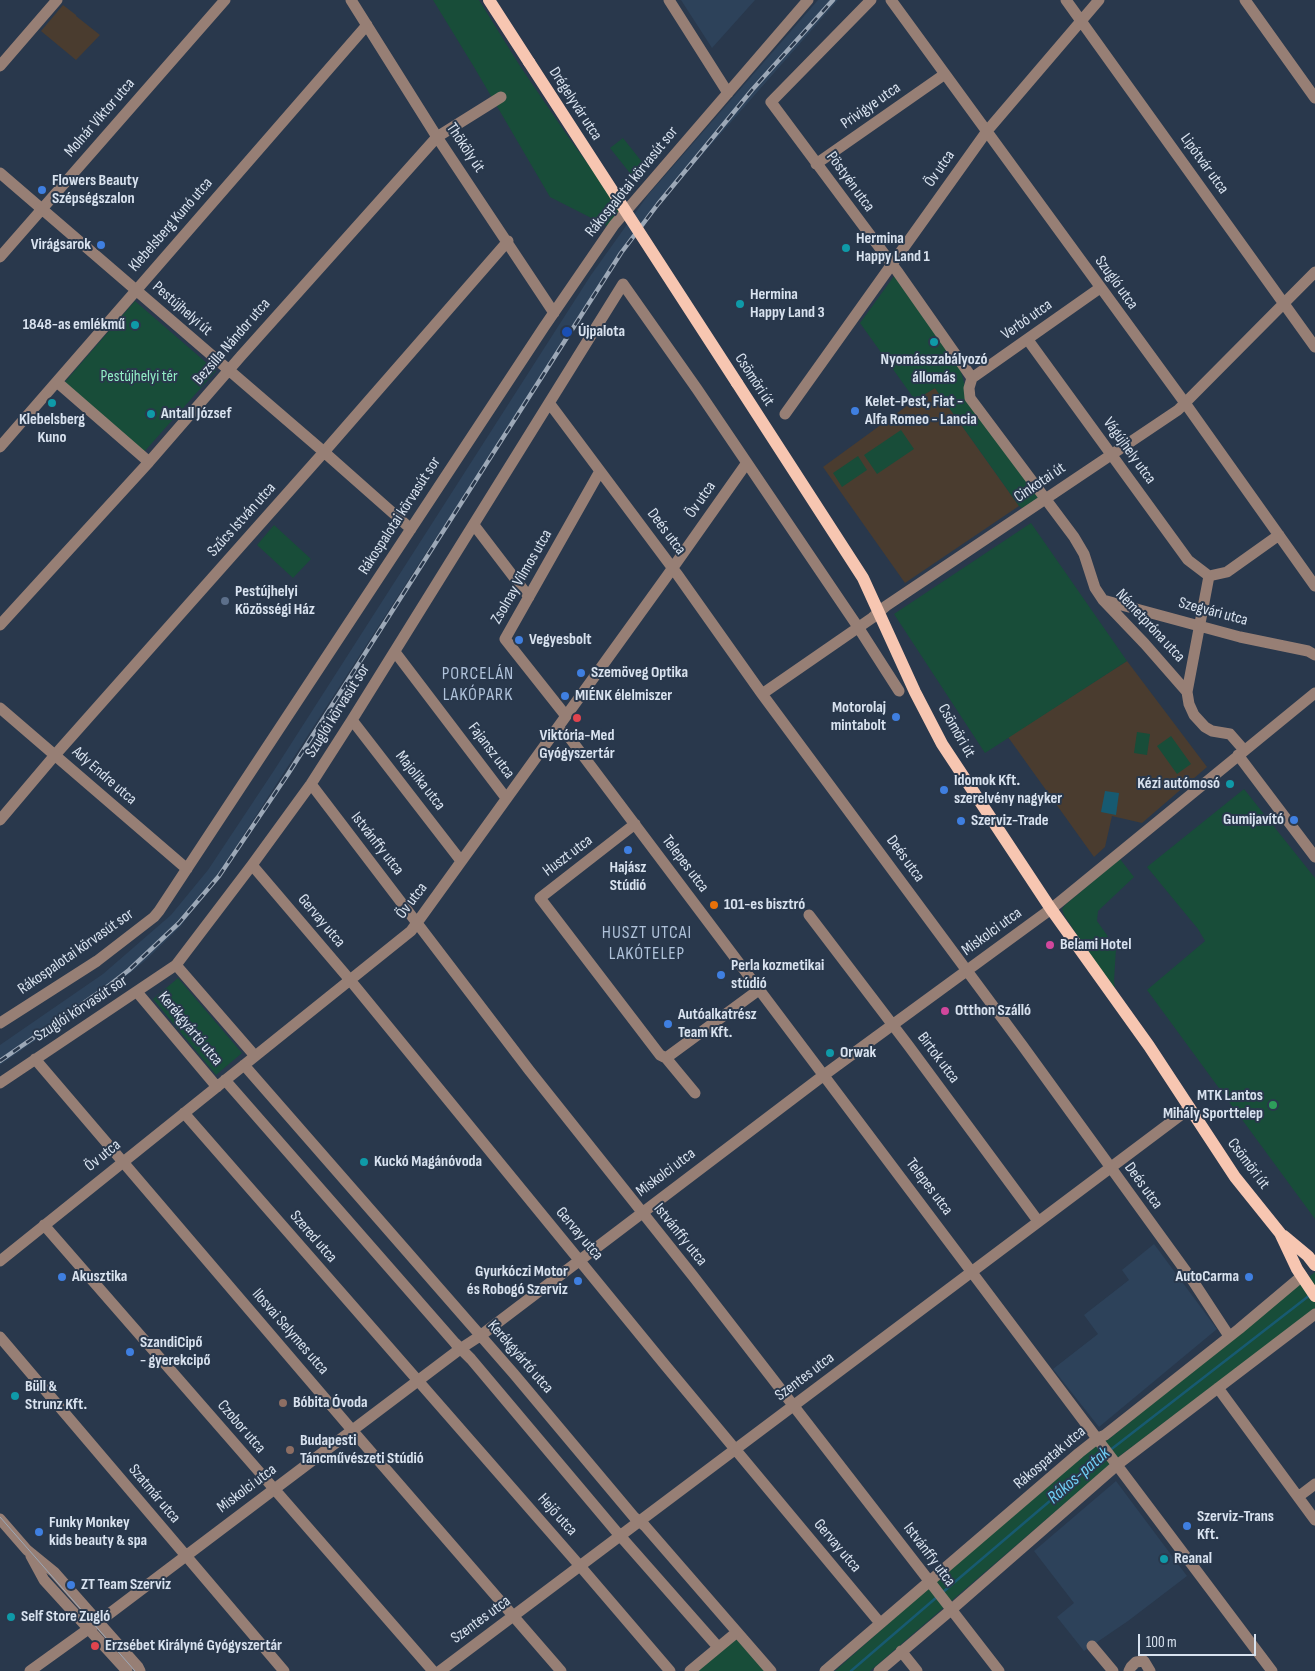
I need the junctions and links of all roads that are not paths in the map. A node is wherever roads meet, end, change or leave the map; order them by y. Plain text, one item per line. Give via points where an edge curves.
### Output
1 (58, 0) edge
2 (225, 0) edge
3 (351, 0) edge
4 (489, 0) edge
5 (669, 0) edge
6 (808, 0) edge
7 (871, 0) edge
8 (891, 0) edge
9 (1066, 0) edge
10 (1099, 0) edge
11 (1244, 0) edge
12 (1080, 21) junction
13 (367, 25) junction
14 (0, 66) edge
15 (945, 74) junction
16 (728, 93) junction
17 (501, 97) dead end
18 (1315, 98) edge
19 (987, 131) junction
20 (437, 137) junction
21 (816, 164) junction
22 (0, 173) edge
23 (41, 210) junction
24 (635, 226) joint
25 (508, 241) junction
26 (0, 256) edge
27 (892, 266) junction
28 (1315, 272) edge
29 (1100, 288) junction
30 (136, 290) junction
31 (1284, 303) junction
32 (554, 313) junction
33 (1028, 340) junction
34 (1315, 347) edge
35 (229, 371) junction
36 (972, 378) junction
37 (57, 382) junction
38 (1185, 403) junction
39 (550, 404) junction
40 (785, 414) dead end
41 (0, 447) edge
42 (324, 452) junction
43 (1112, 454) junction
44 (148, 462) junction
45 (746, 464) junction
46 (600, 471) junction
47 (1046, 499) junction
48 (474, 526) junction
49 (411, 529) junction
50 (1278, 535) junction
51 (673, 568) junction
52 (1208, 576) junction
53 (1315, 586) edge
54 (529, 597) junction
55 (1103, 600) junction
56 (878, 613) junction
57 (0, 625) edge
58 (1200, 626) junction
59 (858, 627) junction
60 (395, 652) junction
61 (1315, 656) edge
62 (899, 691) dead end
63 (1187, 692) junction
64 (1315, 693) edge
65 (762, 694) junction
66 (0, 708) edge
67 (566, 716) junction
68 (352, 720) junction
69 (554, 733) junction
70 (1241, 753) junction
71 (55, 756) junction
72 (311, 784) junction
73 (506, 798) junction
74 (0, 820) edge
75 (635, 824) junction
76 (1315, 857) edge
77 (461, 861) junction
78 (252, 865) junction
79 (187, 869) junction
80 (1051, 909) junction
81 (809, 915) dead end
82 (417, 922) junction
83 (176, 965) junction
84 (967, 971) junction
85 (350, 980) junction
86 (760, 989) junction
87 (138, 992) junction
88 (0, 1023) edge
89 (892, 1025) junction
90 (255, 1056) junction
91 (666, 1058) junction
92 (35, 1059) junction
93 (244, 1065) junction
94 (824, 1075) junction
95 (0, 1083) edge
96 (221, 1084) junction
97 (695, 1093) dead end
98 (1190, 1108) junction
99 (184, 1113) junction
100 (123, 1162) junction
101 (1110, 1168) junction
102 (642, 1212) junction
103 (1038, 1221) junction
104 (44, 1225) junction
105 (1280, 1233) junction
106 (579, 1260) junction
107 (0, 1261) edge
108 (1315, 1265) edge
109 (972, 1271) junction
110 (1304, 1280) junction
111 (1315, 1296) edge
112 (1315, 1314) edge
113 (480, 1336) junction
114 (1229, 1336) junction
115 (0, 1337) edge
116 (460, 1349) junction
117 (418, 1381) junction
118 (1218, 1388) junction
119 (793, 1406) junction
120 (352, 1430) junction
121 (1100, 1441) junction
122 (735, 1450) junction
123 (1115, 1461) junction
124 (1315, 1484) edge
125 (274, 1490) junction
126 (1298, 1497) junction
127 (0, 1519) edge
128 (1315, 1520) edge
129 (640, 1521) junction
130 (621, 1536) junction
131 (27, 1550) junction
132 (186, 1556) junction
133 (580, 1566) junction
134 (930, 1581) junction
135 (951, 1610) junction
136 (514, 1616) junction
137 (98, 1622) junction
138 (880, 1623) junction
139 (88, 1629) junction
140 (737, 1632) junction
141 (1092, 1646) dead end
142 (718, 1647) junction
143 (901, 1651) junction
144 (30, 1671) edge
145 (127, 1671) edge
146 (140, 1671) edge
147 (284, 1671) edge
148 (433, 1671) edge
149 (440, 1671) edge
150 (561, 1671) edge
151 (670, 1671) edge
152 (690, 1671) edge
153 (771, 1671) edge
154 (825, 1671) edge
155 (878, 1671) edge
156 (917, 1671) edge
157 (999, 1671) edge
158 (1113, 1671) edge
159 (1129, 1671) edge
160 (1150, 1671) edge
161 (1272, 1671) edge

1 - 14 street
2 - 23 street, Molnár Viktor utca
3 - 13 street, Thököly út
4 - 24 main road, Drégelyvár utca, bridge
5 - 16 street
6 - 16 street, Rákospalotai körvasút sor
7 - 21 street, Pöstyén utca via 771,102
8 - 15 street, Szugló utca
9 - 12 street, Lipótvár utca
10 - 12 street, Öv utca
11 - 18 street
12 - 19 street, Öv utca
12 - 31 street, Lipótvár utca
13 - 20 street, Thököly út
13 - 30 street, Klebelsberg Kunó utca
15 - 19 street, Szugló utca
15 - 21 street, Privigye utca
16 - 32 street, Rákospalotai körvasút sor via 620,217
17 - 20 street, Bezsilla Nándor utca
19 - 27 street, Öv utca
19 - 29 street, Szugló utca
20 - 25 street, Thököly út
20 - 35 street, Bezsilla Nándor utca
21 - 27 street, Pöstyén utca
22 - 23 street, Pestújhelyi út
23 - 26 street, Molnár Viktor utca
23 - 30 street, Pestújhelyi út
24 - 56 main road, Csömöri út, bridge via 852,560
25 - 32 street, Thököly út
25 - 42 street, Szűcs István utca
27 - 36 street, Pöstyén utca
27 - 40 street, Öv utca
28 - 31 street, Cinkotai út
29 - 33 street, Verbó utca
29 - 38 street, Szugló utca
30 - 35 street, Pestújhelyi út
30 - 37 street, Klebelsberg Kunó utca
31 - 34 street, Lipótvár utca
31 - 38 street, Cinkotai út
32 - 49 street, Rákospalotai körvasút sor
33 - 36 street, Verbó utca
33 - 43 street, Vágújhely utca
35 - 42 street, Pestújhelyi út
35 - 44 street, Bezsilla Nándor utca
36 - 47 street, Németpróna utca via 970,398
37 - 41 street, Klebelsberg Kunó utca
37 - 44 street
38 - 43 street, Cinkotai út
38 - 50 street, Szugló utca
39 - 45 street, Szuglói körvasút sor via 623,284
39 - 46 street, Deés utca
39 - 48 street, Szuglói körvasút sor
42 - 49 street, Pestújhelyi út
42 - 71 street, Szűcs István utca
43 - 47 street, Cinkotai út
43 - 52 street, Vágújhely utca via 1188,560
44 - 57 street, Bezsilla Nándor utca
45 - 51 street, Öv utca
45 - 59 street
46 - 51 street, Deés utca
46 - 54 street, Zsolnay Vilmos utca
47 - 55 street, Németpróna utca via 1084,554 1095,588
47 - 56 street, Cinkotai út
48 - 54 street
48 - 60 street, Szuglói körvasút sor
49 - 79 street, Rákospalotai körvasút sor
50 - 52 street via 1227,572
50 - 53 street, Szugló utca
51 - 65 street, Deés utca
51 - 67 street, Öv utca
52 - 58 street
54 - 67 street, Zsolnay Vilmos utca via 505,638
55 - 58 street, Szegvári utca
55 - 63 street, Németpróna utca
56 - 59 street, Cinkotai út
56 - 80 main road, Csömöri út via 942,744
58 - 61 street, Szegvári utca via 1308,650
58 - 63 street
59 - 62 street
59 - 65 street, Cinkotai út
60 - 68 street, Szuglói körvasút sor
60 - 73 street, Fajansz utca
63 - 70 street via 1189,704 1199,721 1212,731 1230,734
64 - 70 street, Miskolci utca
65 - 84 street, Deés utca
66 - 71 street, Ady Endre utca
67 - 69 street, Öv utca
68 - 72 street, Szuglói körvasút sor
68 - 77 street, Majolika utca
69 - 73 street, Öv utca
69 - 75 street, Telepes utca via 565,733 569,737
70 - 76 street
70 - 80 street, Miskolci utca
71 - 74 street, Szűcs István utca
71 - 79 street, Ady Endre utca
72 - 78 street, Szuglói körvasút sor
72 - 82 street, Istvánffy utca
73 - 77 street, Öv utca
75 - 86 street, Telepes utca
75 - 91 street, Huszt utca via 540,898 660,1055
77 - 82 street, Öv utca
78 - 83 street, Szuglói körvasút sor
78 - 85 street, Gervay utca
79 - 88 street, Rákospalotai körvasút sor via 154,917 97,961
80 - 84 street, Miskolci utca
80 - 98 main road, Csömöri út
81 - 89 street, Birtok utca
82 - 85 street, Öv utca via 411,931
82 - 102 street, Istvánffy utca
83 - 87 street, Szuglói körvasút sor
83 - 90 street, Kerékgyártó utca
84 - 89 street, Miskolci utca
84 - 101 street, Deés utca
85 - 90 street, Öv utca
85 - 106 street, Gervay utca
86 - 91 street
86 - 94 street, Telepes utca
87 - 92 street, Szuglói körvasút sor
87 - 96 street, Kerékgyártó utca
89 - 94 street, Miskolci utca
89 - 103 street, Birtok utca
90 - 93 street, Öv utca
91 - 97 street, Huszt utca
92 - 95 street, Szuglói körvasút sor
92 - 100 street, Ilosvai Selymes utca
93 - 96 street, Öv utca
93 - 113 street, Kerékgyártó utca
94 - 102 street, Miskolci utca
94 - 109 street, Telepes utca
96 - 99 street, Öv utca
96 - 116 street, Kerékgyártó utca
98 - 101 street, Szentes utca
98 - 105 main road, Csömöri út via 1235,1177
99 - 100 street, Öv utca
99 - 117 street, Szered utca
100 - 104 street, Öv utca
100 - 120 street, Ilosvai Selymes utca
101 - 103 street, Szentes utca
101 - 114 street, Deés utca
102 - 106 street, Miskolci utca
102 - 119 street, Istvánffy utca
103 - 109 street, Szentes utca
104 - 107 street, Öv utca
104 - 125 street, Czobor utca
105 - 108 main road, Csömöri út
105 - 110 main road, Csömöri út
106 - 113 street, Miskolci utca
106 - 122 street, Gervay utca
109 - 119 street, Szentes utca
109 - 121 street, Telepes utca
110 - 111 main road, Csömöri út
110 - 114 street, Rákospatak utca
112 - 118 street
113 - 116 street, Miskolci utca
113 - 129 street, Kerékgyártó utca
114 - 121 street, Rákospatak utca
115 - 132 street, Szatmár utca
116 - 117 street, Miskolci utca
116 - 130 street, Kerékgyártó utca
117 - 120 street, Miskolci utca
117 - 133 street, Hejő utca
118 - 123 street
118 - 126 street
119 - 122 street, Szentes utca
119 - 134 street, Istvánffy utca
120 - 125 street, Miskolci utca
120 - 136 street, Ilosvai Selymes utca
121 - 123 street, Telepes utca
121 - 134 street, Rákospatak utca
122 - 129 street, Szentes utca
122 - 138 street, Gervay utca
123 - 135 street
123 - 161 street, Telepes utca
124 - 126 street
125 - 132 street, Miskolci utca
125 - 148 street, Czobor utca
126 - 128 street
127 - 131 street
129 - 130 street, Szentes utca
129 - 140 street, Kerékgyártó utca
130 - 133 street, Szentes utca
130 - 142 street, Kerékgyártó utca
131 - 137 street via 54,1572
131 - 139 street via 44,1580
132 - 137 street, Miskolci utca
132 - 147 street, Szatmár utca
133 - 136 street, Szentes utca
133 - 151 street, Hejő utca
134 - 135 street, Istvánffy utca
134 - 138 street, Rákospatak utca
135 - 143 street
135 - 157 street, Istvánffy utca
136 - 149 street, Szentes utca
136 - 150 street, Ilosvai Selymes utca
137 - 139 street, Miskolci utca
137 - 146 street
138 - 154 street, Rákospatak utca
139 - 144 street, Miskolci utca
139 - 145 street
140 - 142 street
140 - 153 street, Kerékgyártó utca
141 - 158 street
142 - 152 street
143 - 155 street
143 - 156 street
159 - 160 street via 1136,1662 1144,1661

